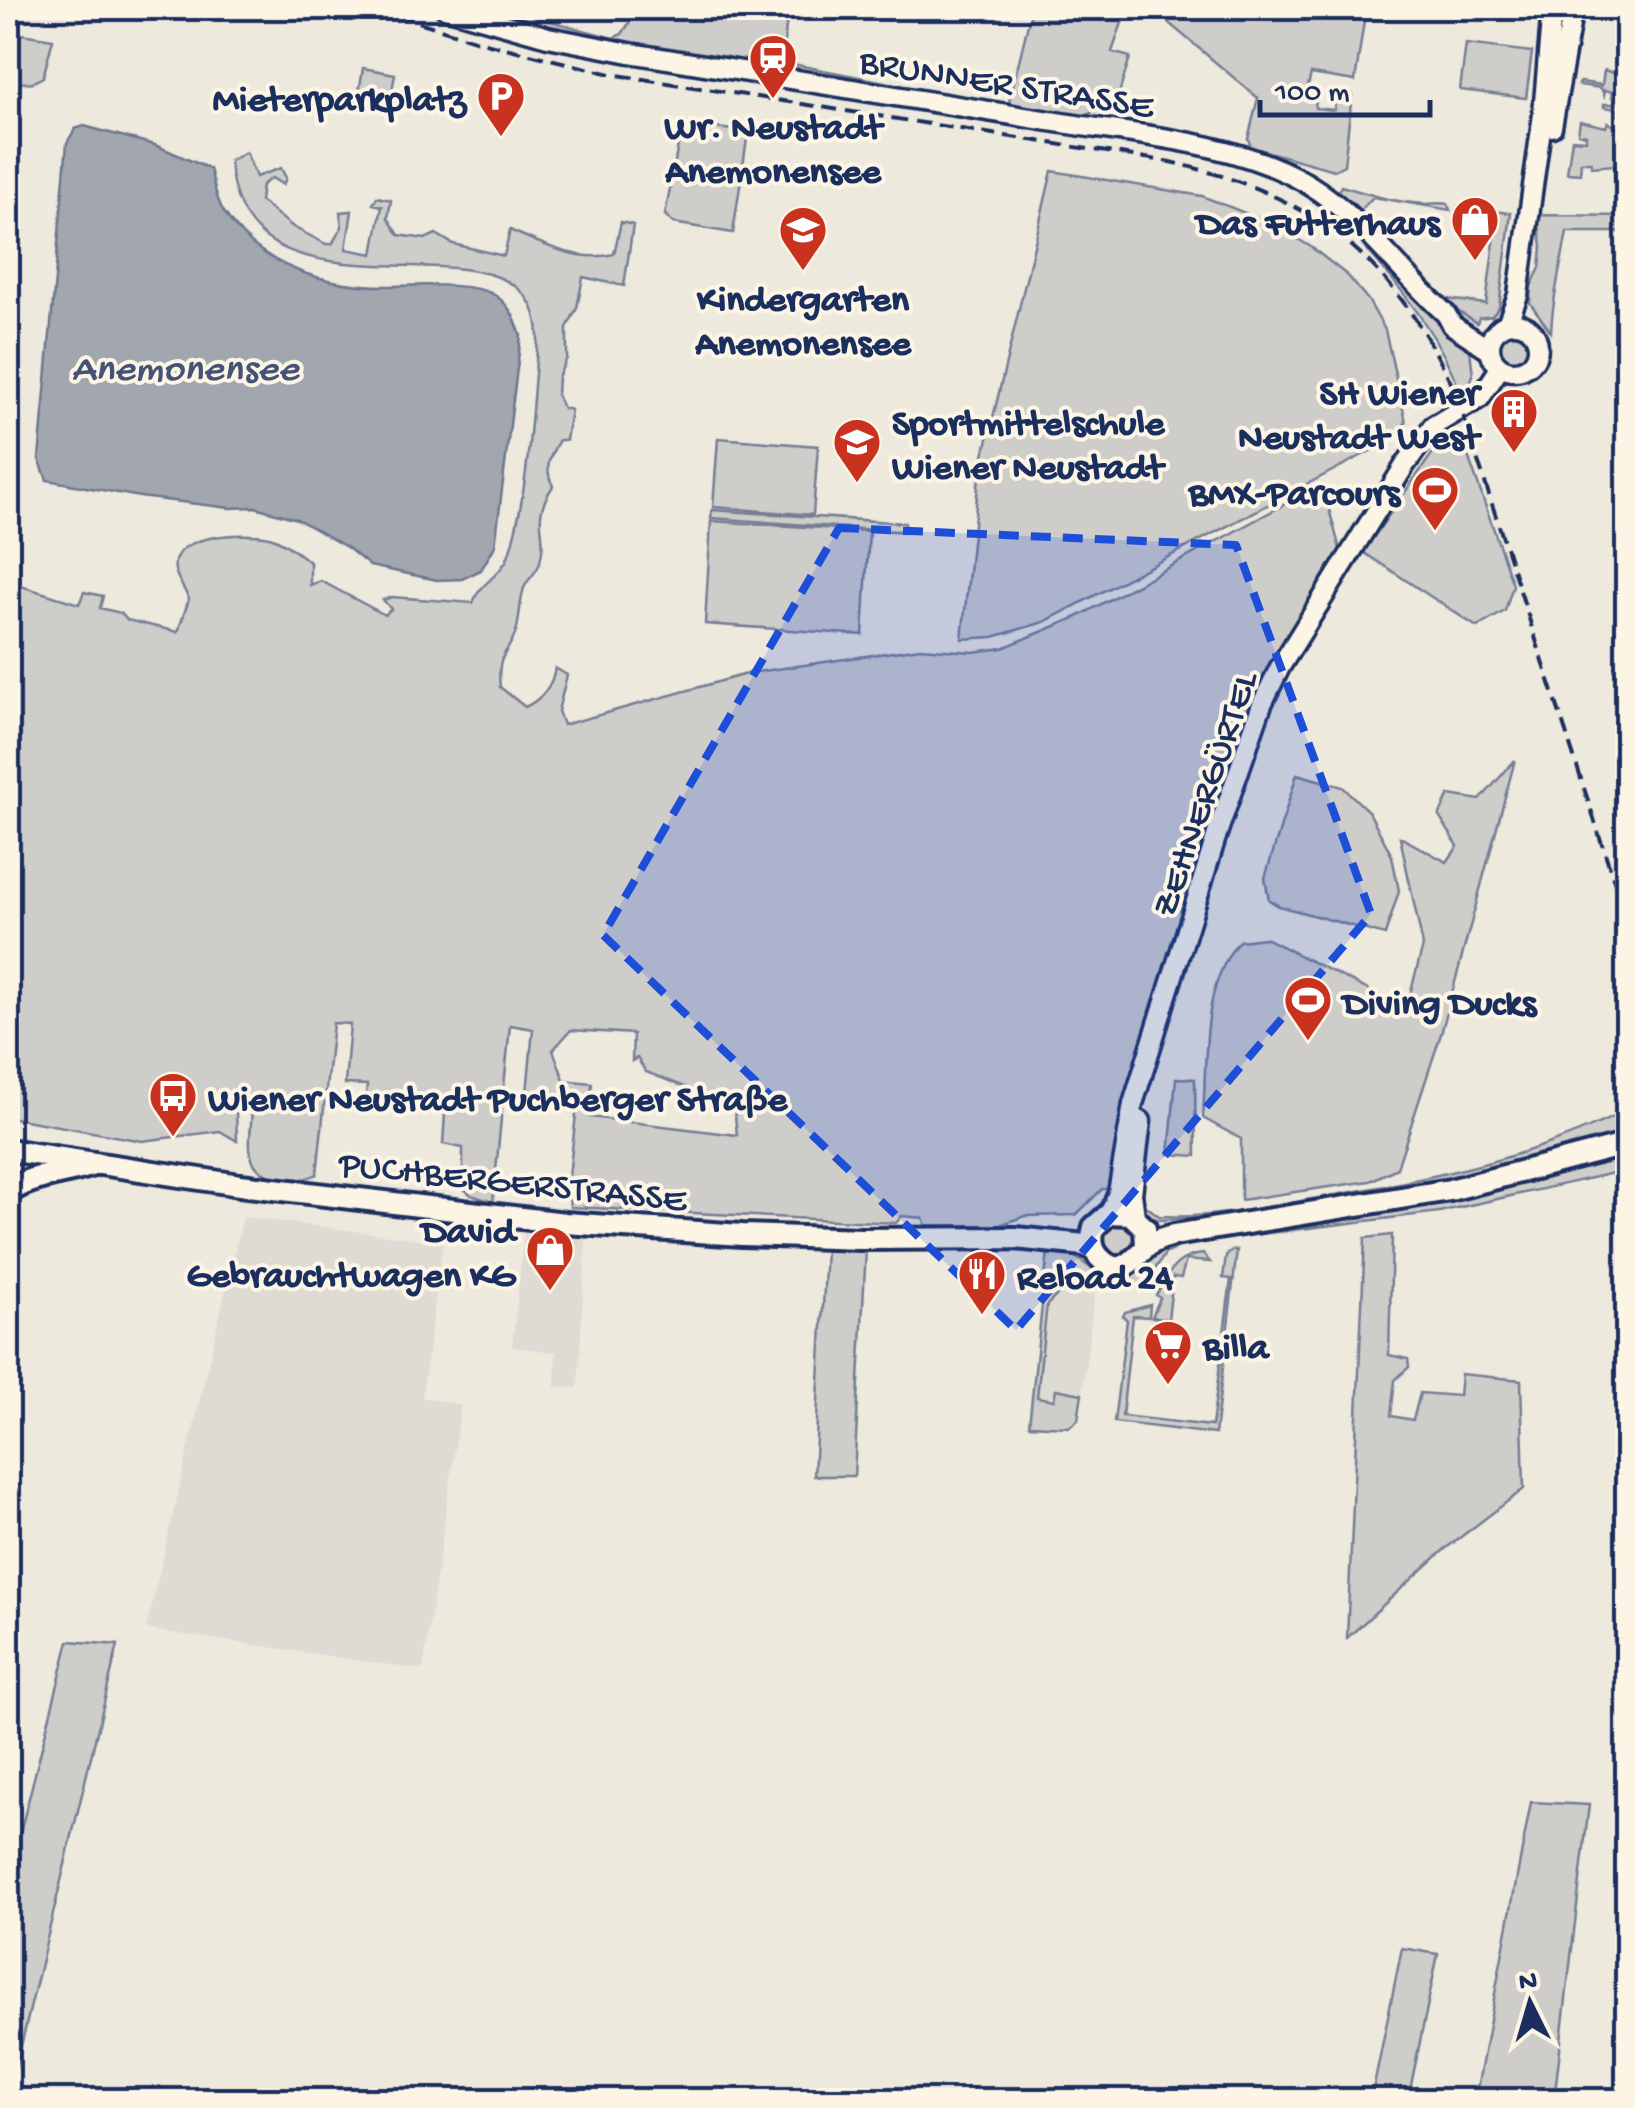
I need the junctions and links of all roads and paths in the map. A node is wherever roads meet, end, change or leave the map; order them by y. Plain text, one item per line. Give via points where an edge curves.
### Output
1 (445, 8) edge
2 (1552, 8) edge
3 (1573, 8) edge
4 (1530, 209) junction
5 (1446, 314) junction
6 (1509, 327) junction
7 (1490, 350) junction
8 (1500, 368) junction
9 (1146, 1071) junction
10 (1628, 1144) edge
11 (8, 1150) edge
12 (93, 1164) junction
13 (8, 1192) edge
14 (1102, 1220) junction
15 (1139, 1220) junction
16 (1217, 1227) junction
17 (1015, 1238) junction
18 (1146, 1247) junction
19 (1094, 1250) junction

1 - 5 main road, BRUNNER STRASSE via 630,53 1240,156 1285,172 1331,200
2 - 4 main road
3 - 4 main road via 1544,181
4 - 6 main road
5 - 6 main road, BRUNNER STRASSE via 1480,329
5 - 7 main road, BRUNNER STRASSE
6 - 7 main road
6 - 8 main road via 1536,337 1536,359 1519,372
7 - 8 main road
8 - 9 main road, ZEHNERGÜRTEL via 1473,404 1433,426 1280,667 1246,748
9 - 14 main road, ZEHNERGÜRTEL via 1118,1193
9 - 15 main road, ZEHNERGÜRTEL via 1132,1194
10 - 16 main road via 1450,1190
11 - 12 main road, PUCHBERGERSTRASSE
12 - 13 highway
12 - 17 main road, PUCHBERGERSTRASSE via 565,1223 762,1236
14 - 15 main road via 1120,1211
14 - 17 main road, PUCHBERGERSTRASSE
14 - 19 main road
15 - 16 main road
15 - 18 main road
16 - 18 main road
17 - 19 main road, PUCHBERGERSTRASSE
18 - 19 main road via 1136,1261 1120,1266

